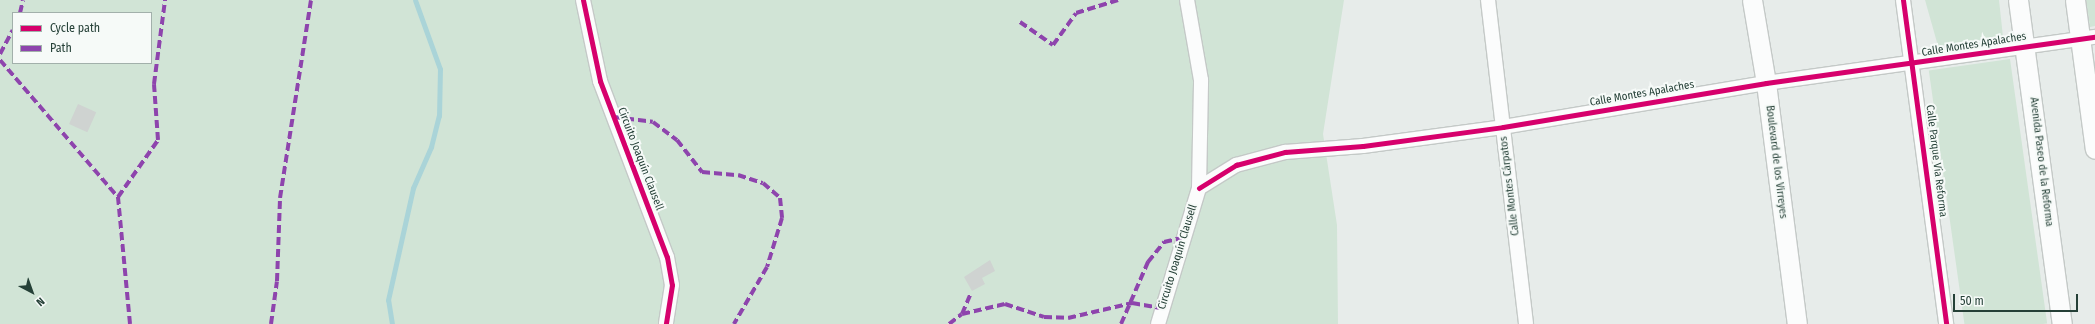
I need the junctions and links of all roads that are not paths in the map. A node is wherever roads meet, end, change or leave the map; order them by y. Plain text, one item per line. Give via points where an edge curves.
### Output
1 (583, 0) edge
2 (1187, 0) edge
3 (1488, 0) edge
4 (1752, 0) edge
5 (1903, 0) edge
6 (2018, 0) edge
7 (2075, 0) edge
8 (2088, 38) edge
9 (2027, 47) junction
10 (1913, 64) junction
11 (1766, 83) junction
12 (1503, 127) junction
13 (2095, 149) edge
14 (1199, 188) junction
15 (666, 324) edge
16 (1158, 324) edge
17 (1526, 324) edge
18 (1797, 324) edge
19 (1946, 324) edge
20 (2062, 324) edge

1 - 15 street, Circuito Joaquín Clausell via 600,81 667,256 672,285
2 - 14 street, Circuito Joaquín Clausell via 1201,80
3 - 12 street, Calle Montes Cárpatos
4 - 11 main road, Boulevard de los Virreyes
5 - 10 street, Calle Parque Vía Reforma
6 - 9 main road, Avenida Paseo de la Reforma
7 - 8 main road
8 - 9 street, Calle Montes Apalaches
8 - 13 main road
9 - 10 street, Calle Montes Apalaches
9 - 20 main road, Avenida Paseo de la Reforma
10 - 11 street, Calle Montes Apalaches
10 - 19 street, Calle Parque Vía Reforma
11 - 12 street, Calle Montes Apalaches
11 - 18 main road, Boulevard de los Virreyes
12 - 14 street, Calle Montes Apalaches via 1363,146 1285,152 1236,164
12 - 17 street, Calle Montes Cárpatos
14 - 16 street, Circuito Joaquín Clausell

